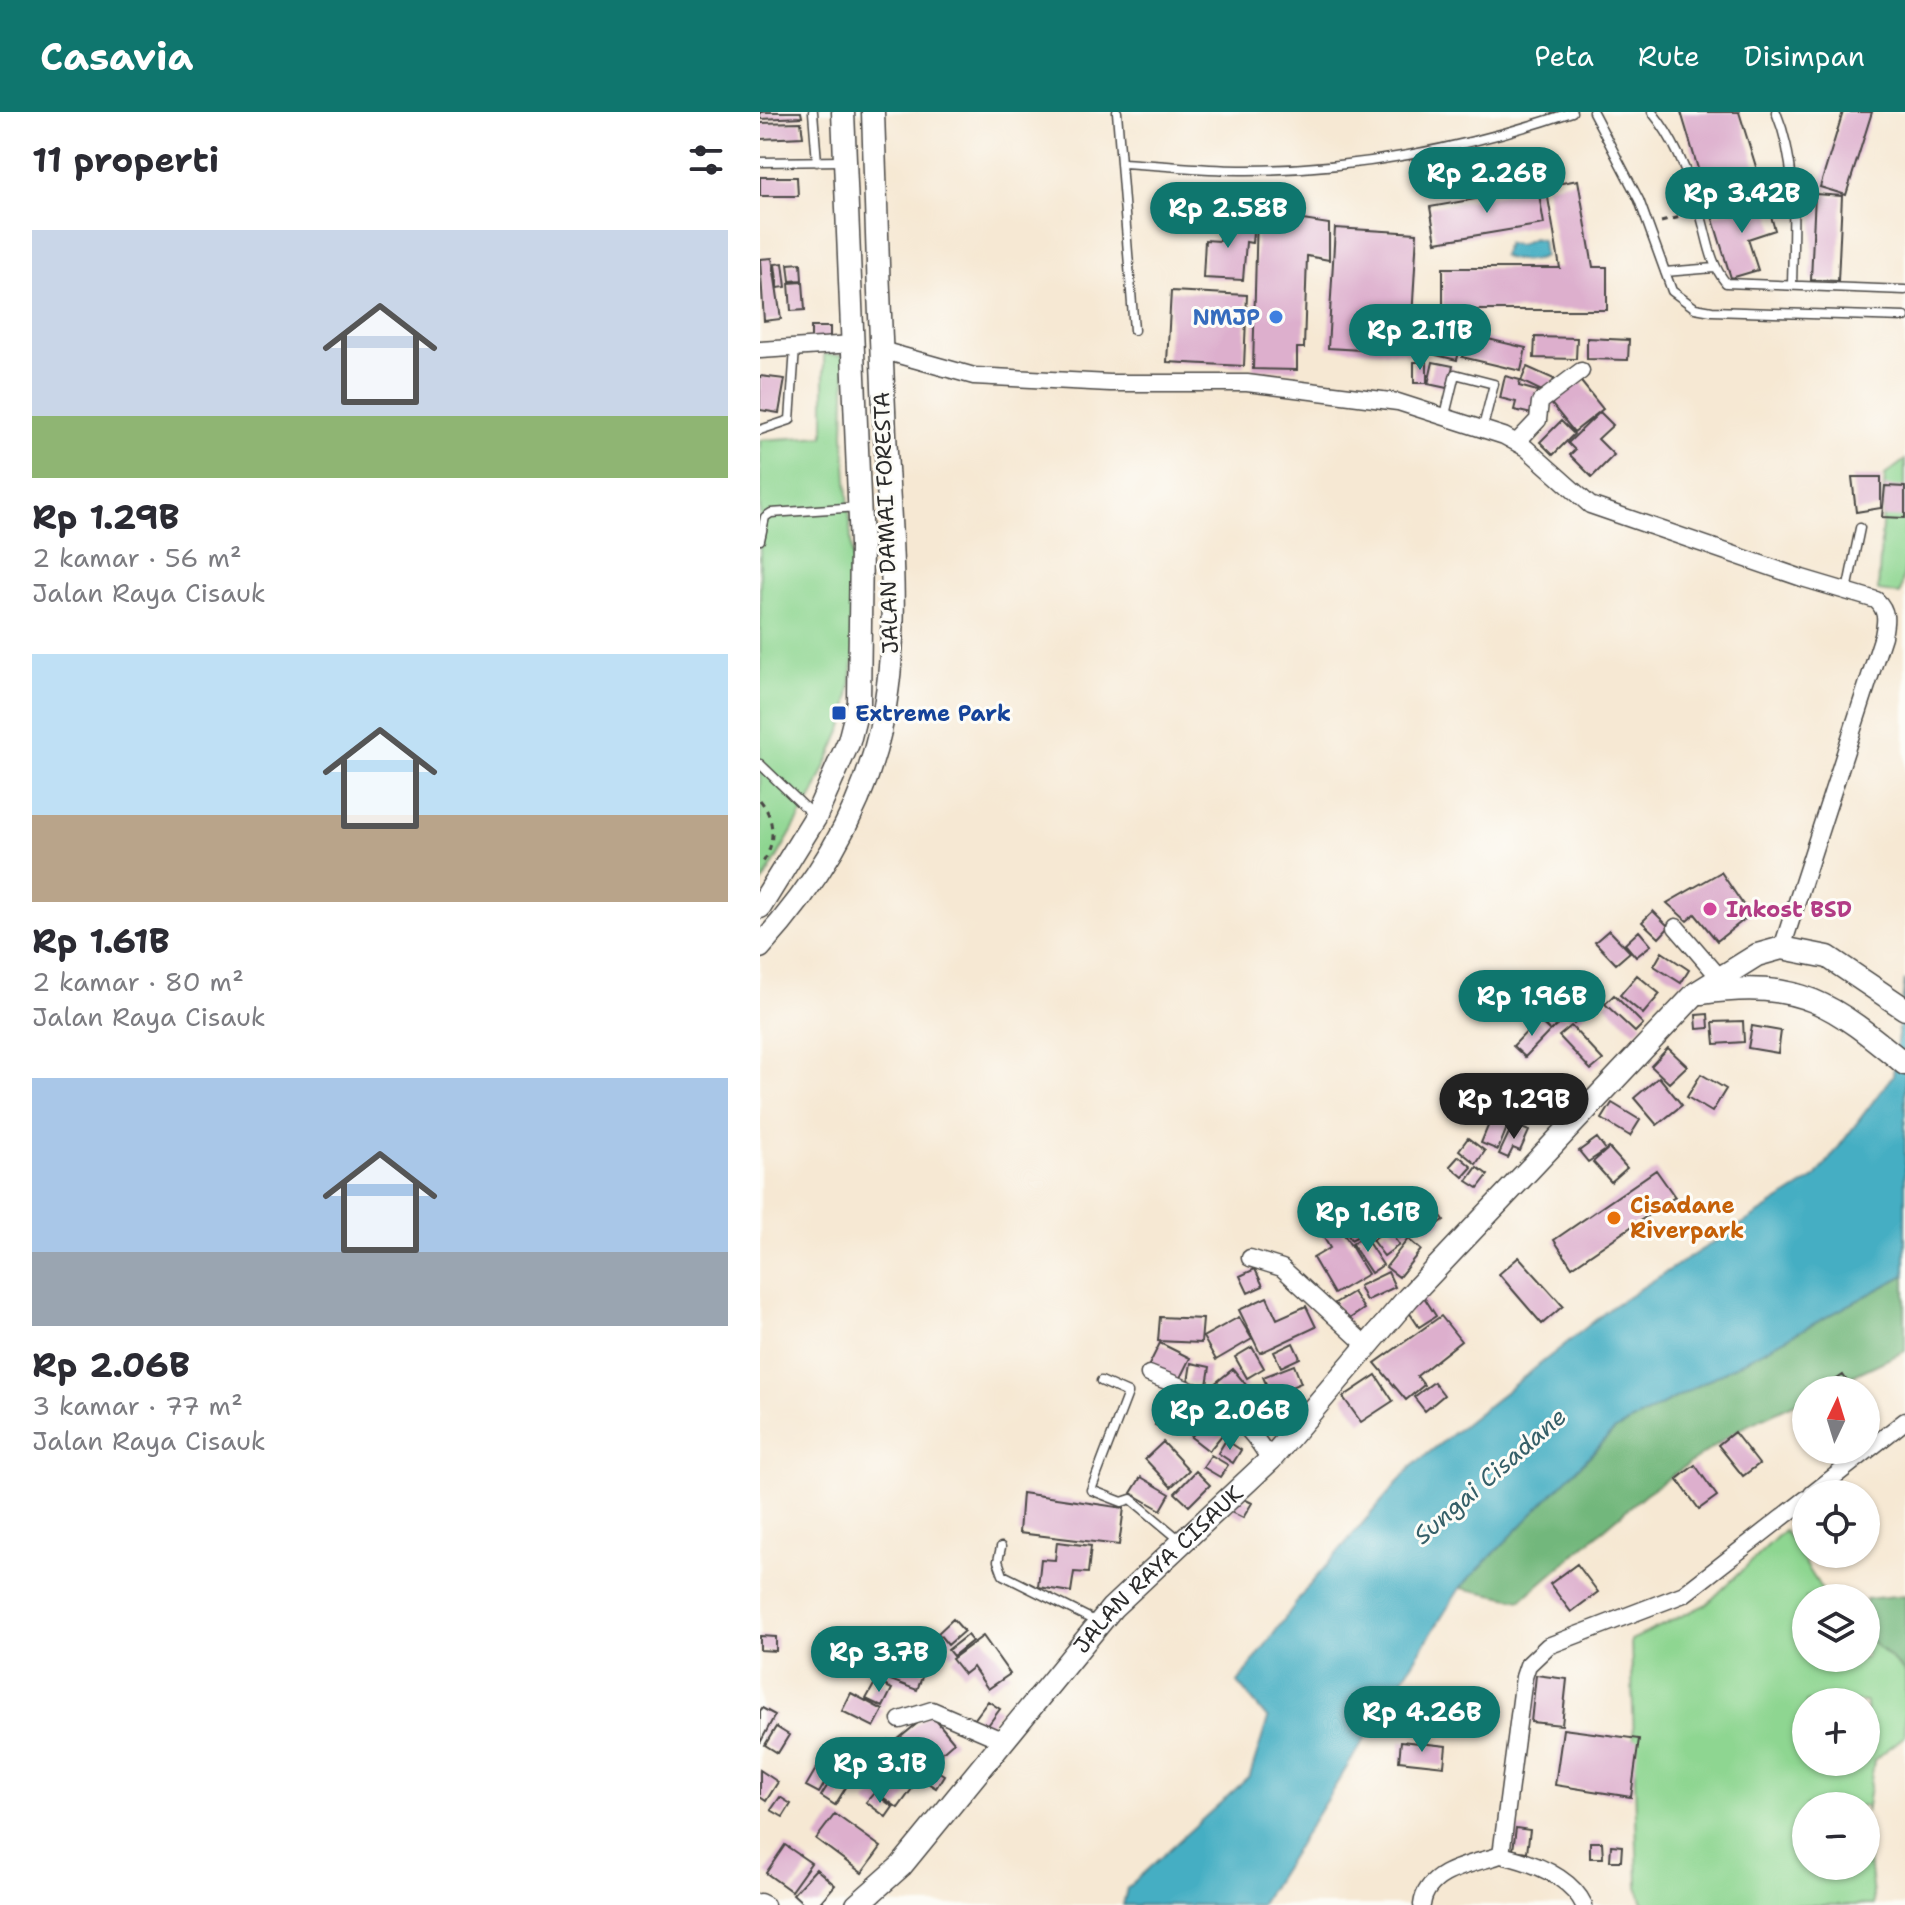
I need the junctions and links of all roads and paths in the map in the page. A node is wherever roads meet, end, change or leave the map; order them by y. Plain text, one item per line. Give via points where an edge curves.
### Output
1 (813, 112) edge
2 (843, 112) edge
3 (873, 112) edge
4 (1117, 112) edge
5 (1572, 112) edge
6 (1593, 112) edge
7 (1652, 112) edge
8 (1776, 112) edge
9 (845, 161) junction
10 (760, 162) edge
11 (817, 162) junction
12 (1123, 163) junction
13 (1794, 185) junction
14 (1700, 212) junction
15 (1650, 226) junction
16 (1714, 268) junction
17 (1665, 272) junction
18 (1792, 286) junction
19 (1905, 290) edge
20 (1905, 317) edge
21 (1134, 330) dead end
22 (853, 344) junction
23 (795, 348) junction
24 (760, 350) edge
25 (881, 350) junction
26 (1581, 371) dead end
27 (1445, 415) junction
28 (1483, 427) junction
29 (760, 430) edge
30 (1517, 442) junction
31 (860, 507) junction
32 (1860, 528) dead end
33 (760, 540) edge
34 (861, 545) junction
35 (891, 545) junction
36 (1847, 591) junction
37 (760, 764) edge
38 (760, 800) edge
39 (815, 818) junction
40 (760, 866) edge
41 (760, 907) edge
42 (1676, 927) dead end
43 (760, 947) edge
44 (1782, 948) junction
45 (1724, 983) junction
46 (1905, 1009) edge
47 (1905, 1064) edge
48 (1250, 1258) dead end
49 (1367, 1346) junction
50 (1149, 1374) dead end
51 (1101, 1381) dead end
52 (1905, 1421) edge
53 (1270, 1460) junction
54 (1830, 1480) edge
55 (1792, 1510) edge
56 (1181, 1540) junction
57 (1001, 1547) dead end
58 (1100, 1623) junction
59 (900, 1720) dead end
60 (1004, 1741) junction
61 (1501, 1855) junction
62 (760, 1902) edge
63 (766, 1905) edge
64 (857, 1905) edge
65 (1422, 1905) edge
66 (1584, 1905) edge

1 - 11 lane
2 - 9 main road, JALAN DAMAI FORESTA
3 - 25 main road, JALAN DAMAI FORESTA
4 - 12 lane
5 - 12 lane via 1433,150 1324,165 1241,170
6 - 15 lane
7 - 14 lane via 1686,173
8 - 13 lane
9 - 11 lane
9 - 22 main road, JALAN DAMAI FORESTA
10 - 11 lane
12 - 21 lane
13 - 14 path
13 - 18 lane
14 - 15 path
14 - 16 lane
15 - 17 lane
16 - 17 lane
16 - 18 lane via 1726,283
17 - 20 lane via 1672,291 1703,310
18 - 19 lane
22 - 23 street
22 - 31 main road, JALAN DAMAI FORESTA
23 - 24 street
23 - 29 lane via 790,420
25 - 27 street via 974,376 1247,383 1358,395
25 - 35 main road, JALAN DAMAI FORESTA
26 - 30 street via 1540,402 1538,420
27 - 28 street
27 - 28 lane via 1455,374 1494,384
28 - 30 street
30 - 36 street via 1590,505
31 - 33 lane via 771,513 765,517
31 - 34 main road, JALAN DAMAI FORESTA
32 - 36 lane
34 - 35 main road
34 - 39 main road, JALAN DAMAI FORESTA via 859,702 849,741
35 - 43 main road, JALAN DAMAI FORESTA via 890,670 870,765 821,869
36 - 44 street via 1876,600 1886,620
37 - 39 lane
38 - 40 path via 770,812 773,835
39 - 41 main road, JALAN DAMAI FORESTA
42 - 45 street
44 - 45 main road, JALAN RAYA CISAUK via 1757,955
44 - 46 main road via 1828,957
45 - 47 main road, JALAN RAYA CISAUK via 1815,999
45 - 49 main road, JALAN RAYA CISAUK via 1696,993
48 - 49 street via 1282,1268
49 - 53 main road, JALAN RAYA CISAUK
50 - 53 street via 1225,1407 1246,1425
51 - 56 lane via 1128,1393 1091,1490 1122,1502 1131,1499
52 - 54 street
53 - 56 main road, JALAN RAYA CISAUK
55 - 61 street via 1684,1594 1536,1655 1524,1677
56 - 58 main road, JALAN RAYA CISAUK
57 - 58 lane via 1003,1575
58 - 60 main road, JALAN RAYA CISAUK
59 - 60 street via 932,1710
60 - 64 main road, JALAN RAYA CISAUK via 901,1866
61 - 65 street via 1439,1876 1423,1893
61 - 66 street via 1534,1863 1578,1893
62 - 63 street

